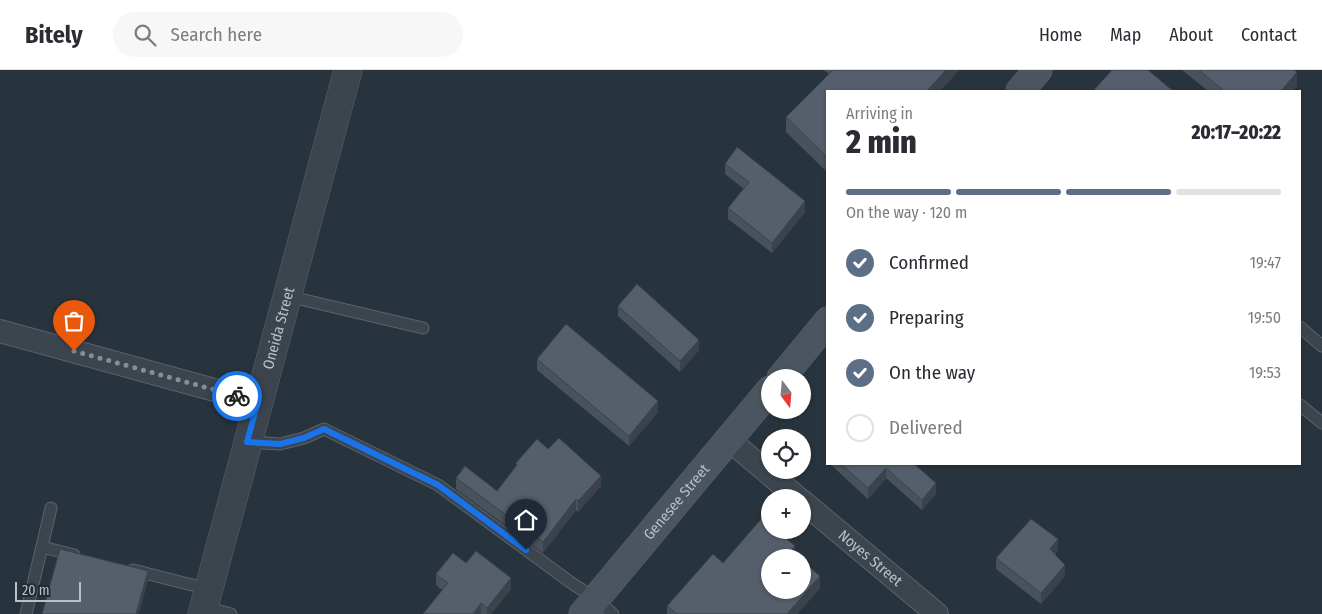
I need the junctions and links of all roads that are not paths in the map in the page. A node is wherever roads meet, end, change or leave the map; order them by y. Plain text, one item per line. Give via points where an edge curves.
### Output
1 (348, 70) edge
2 (1038, 70) edge
3 (1021, 90) edge
4 (287, 296) junction
5 (826, 324) edge
6 (423, 328) dead end
7 (1301, 328) edge
8 (0, 331) edge
9 (1322, 346) edge
10 (789, 369) edge
11 (761, 401) edge
12 (258, 402) junction
13 (1301, 406) edge
14 (1322, 423) edge
15 (729, 440) junction
16 (247, 442) junction
17 (787, 489) edge
18 (51, 508) dead end
19 (811, 509) edge
20 (42, 547) junction
21 (88, 559) edge
22 (125, 568) edge
23 (205, 603) edge
24 (597, 609) edge
25 (26, 614) edge
26 (231, 614) edge
27 (937, 614) edge

1 - 4 street, Oneida Street
2 - 3 main road
4 - 6 lane
4 - 12 street, Oneida Street
5 - 10 main road
7 - 9 lane
8 - 12 street
11 - 15 main road, Genesee Street
12 - 16 street, Oneida Street
13 - 14 lane
15 - 17 street
15 - 24 main road, Genesee Street
16 - 23 street, Oneida Street
16 - 24 lane via 280,444 324,429 438,485 570,582
18 - 20 lane
19 - 27 street, Noyes Street
20 - 21 lane
20 - 25 lane
22 - 23 lane
23 - 26 lane

